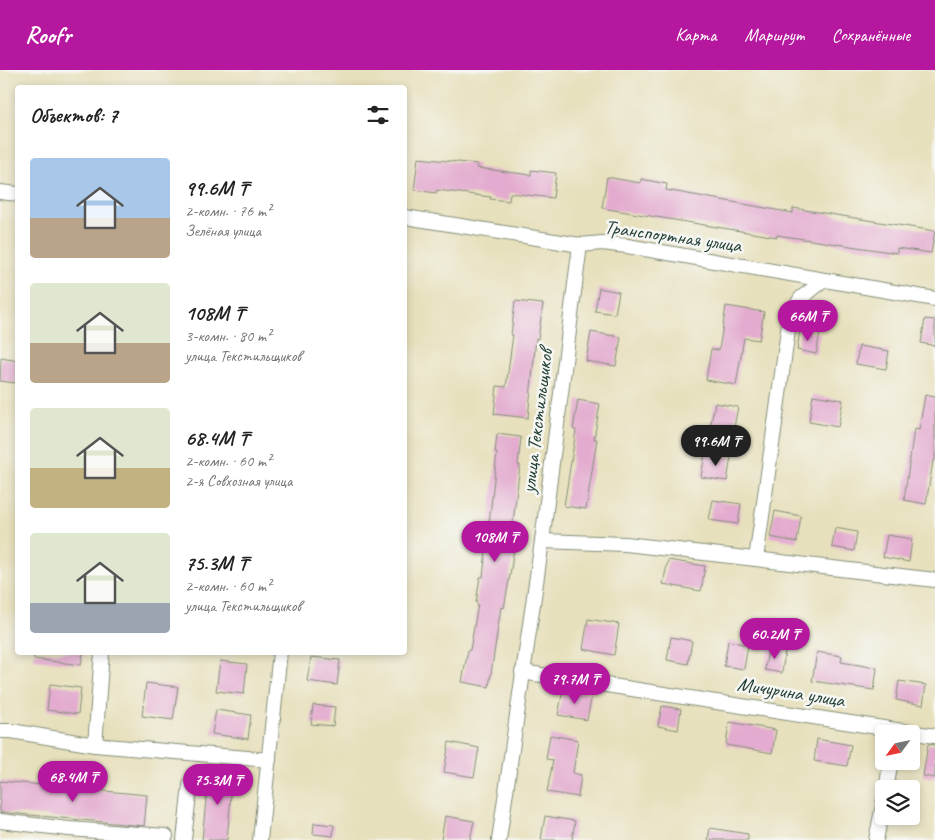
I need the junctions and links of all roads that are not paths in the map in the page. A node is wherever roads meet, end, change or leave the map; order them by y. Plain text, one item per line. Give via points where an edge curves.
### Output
1 (0, 192) edge
2 (15, 194) edge
3 (407, 217) edge
4 (580, 245) junction
5 (823, 281) junction
6 (935, 299) edge
7 (542, 541) junction
8 (756, 559) junction
9 (935, 580) edge
10 (102, 655) edge
11 (280, 655) edge
12 (522, 672) junction
13 (875, 728) edge
14 (0, 731) edge
15 (920, 734) edge
16 (935, 736) edge
17 (96, 745) junction
18 (269, 760) junction
19 (190, 785) dead end
20 (0, 821) edge
21 (879, 825) edge
22 (69, 834) edge
23 (166, 836) dead end
24 (184, 840) edge
25 (260, 840) edge
26 (499, 840) edge
27 (876, 840) edge

1 - 2 street
3 - 4 street, Транспортная улица
4 - 5 street, Транспортная улица via 626,246
4 - 7 street, улица Текстильщиков
5 - 6 street, Транспортная улица
5 - 8 street via 801,298 790,316
7 - 8 street via 626,544
7 - 12 street, улица Текстильщиков
8 - 9 street
10 - 17 street
11 - 18 street
12 - 13 street, Мичурина улица
12 - 26 street, улица Текстильщиков
14 - 17 street
15 - 16 street, Мичурина улица
17 - 18 street
18 - 25 street
19 - 24 street
20 - 22 street
21 - 27 street
22 - 23 street

